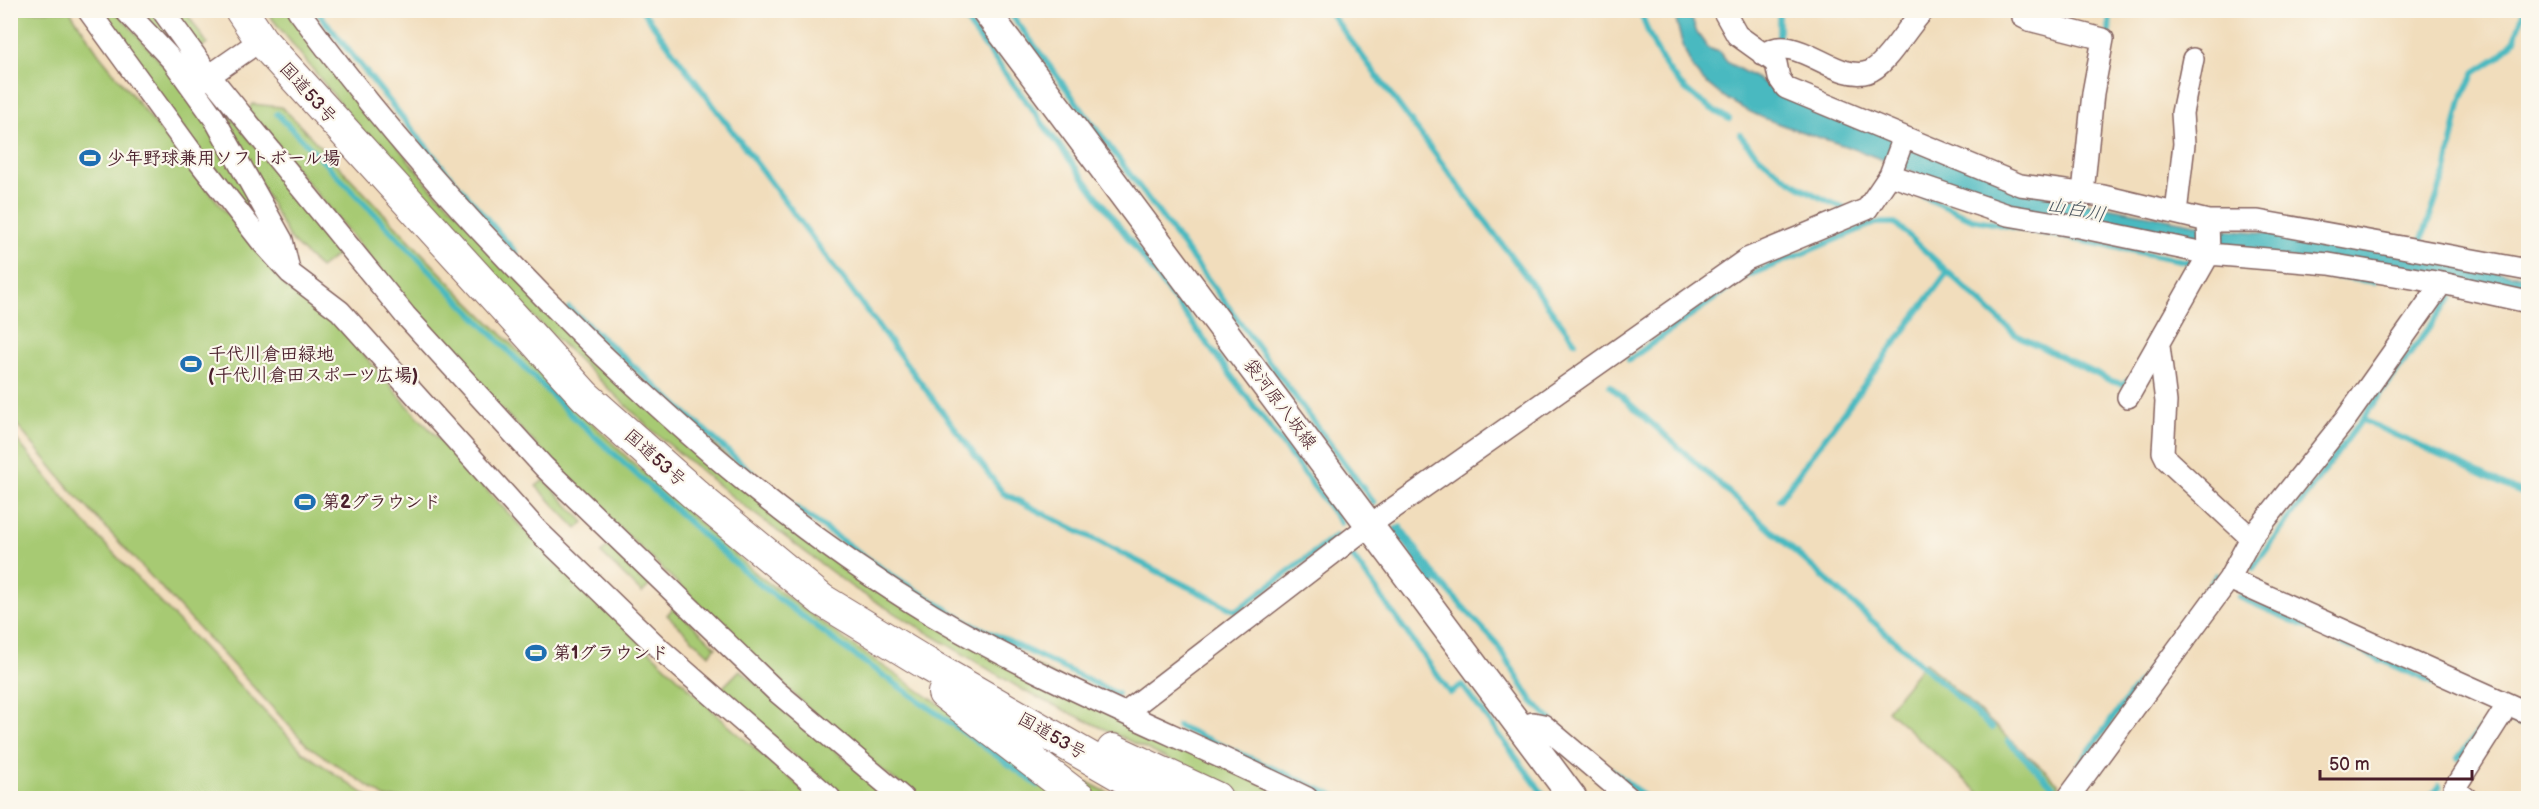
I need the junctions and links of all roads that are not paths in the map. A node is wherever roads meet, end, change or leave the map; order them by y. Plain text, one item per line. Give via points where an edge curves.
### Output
1 (88, 10) edge
2 (125, 10) edge
3 (162, 10) edge
4 (241, 10) edge
5 (298, 10) edge
6 (985, 10) edge
7 (1723, 10) edge
8 (1924, 10) edge
9 (2023, 10) edge
10 (261, 40) junction
11 (1763, 54) junction
12 (2193, 59) dead end
13 (201, 82) junction
14 (1904, 137) junction
15 (1890, 175) junction
16 (2083, 193) junction
17 (2176, 213) junction
18 (2208, 221) junction
19 (2209, 254) junction
20 (2529, 270) edge
21 (290, 273) junction
22 (2442, 283) junction
23 (2529, 302) edge
24 (2159, 346) junction
25 (2128, 397) dead end
26 (1371, 524) junction
27 (2251, 538) junction
28 (2229, 579) junction
29 (822, 600) junction
30 (927, 664) junction
31 (2508, 704) junction
32 (1125, 713) junction
33 (2529, 713) edge
34 (1520, 727) junction
35 (830, 798) edge
36 (903, 798) edge
37 (1080, 798) edge
38 (1160, 798) edge
39 (1216, 798) edge
40 (1307, 798) edge
41 (1573, 798) edge
42 (1629, 798) edge
43 (2068, 798) edge
44 (2466, 798) edge

1 - 21 street via 190,150
2 - 13 street via 173,61
3 - 13 street
4 - 10 highway, 国道53号
5 - 32 street via 346,76 497,250 652,403 735,475 839,553 931,614 1004,655
6 - 26 main road, 袋河原八坂線
7 - 11 street via 1737,35
8 - 11 street via 1880,66 1868,73 1855,73 1785,46 1772,47
9 - 16 street via 2023,17 2029,20 2103,39
10 - 13 street
10 - 29 highway, 国道53号 via 585,396
11 - 14 street via 1776,63 1786,88
12 - 17 street via 2182,113 2184,144
13 - 21 street via 214,118 282,240
13 - 36 street via 544,467 776,691
14 - 15 street
14 - 16 street via 2020,185
15 - 19 street via 2008,215
15 - 26 street via 1867,209 1747,259
16 - 17 street
17 - 18 street
18 - 19 street
18 - 20 street via 2258,221
19 - 22 street via 2329,264
19 - 24 street
21 - 35 street via 340,311 536,529 662,651
22 - 23 street
22 - 27 street via 2345,420
24 - 25 street
24 - 27 street via 2166,402 2163,452
26 - 32 street
26 - 34 main road, 袋河原八坂線
27 - 28 street
28 - 31 street
28 - 43 street
29 - 30 highway, 国道53号
29 - 37 highway
30 - 38 highway, 国道53号
30 - 39 highway
31 - 33 street
31 - 44 street via 2454,789
32 - 40 street
34 - 41 main road, 袋河原八坂線
34 - 42 street via 1543,725

